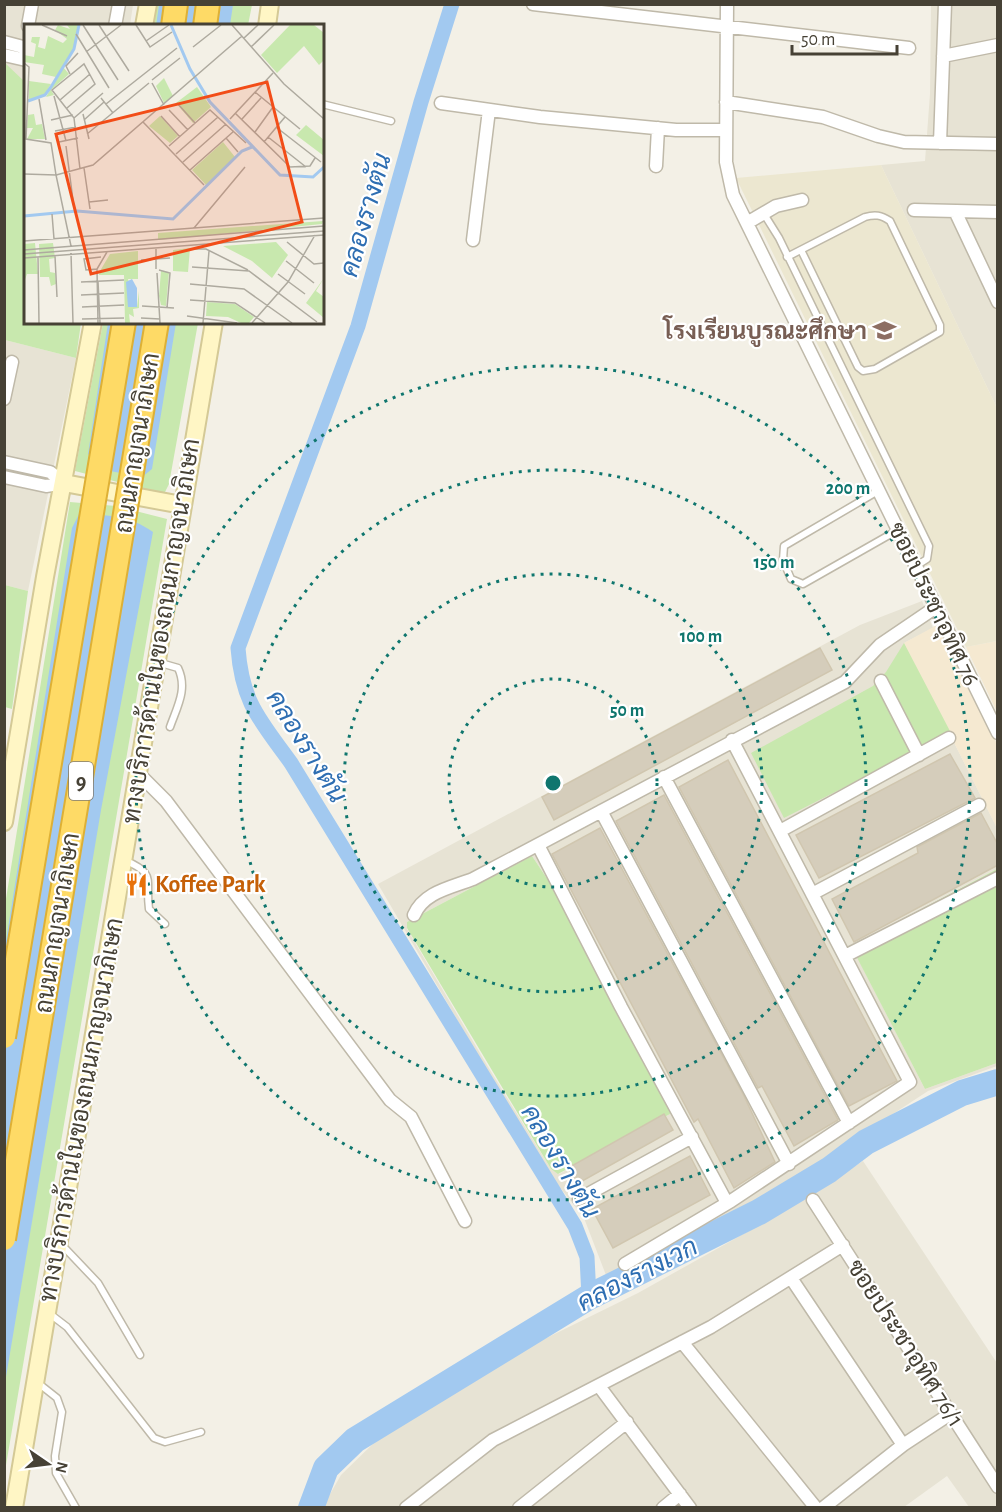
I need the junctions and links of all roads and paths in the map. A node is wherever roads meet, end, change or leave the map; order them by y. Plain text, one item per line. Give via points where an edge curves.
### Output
1 (32, 4) edge
2 (119, 4) edge
3 (148, 4) edge
4 (176, 4) edge
5 (208, 4) edge
6 (270, 4) edge
7 (533, 4) edge
8 (727, 4) edge
9 (945, 4) edge
10 (28, 24) edge
11 (115, 24) edge
12 (144, 24) edge
13 (173, 24) edge
14 (205, 24) edge
15 (267, 24) edge
16 (727, 27) junction
17 (4, 42) edge
18 (998, 45) edge
19 (909, 48) dead end
20 (24, 51) edge
21 (4, 55) edge
22 (943, 56) junction
23 (726, 102) junction
24 (441, 103) dead end
25 (324, 104) edge
26 (489, 110) junction
27 (391, 121) dead end
28 (658, 128) junction
29 (726, 130) junction
30 (940, 143) junction
31 (998, 144) edge
32 (656, 166) dead end
33 (802, 200) dead end
34 (914, 210) dead end
35 (955, 211) junction
36 (998, 212) edge
37 (764, 214) junction
38 (747, 223) junction
39 (473, 240) dead end
40 (801, 250) junction
41 (787, 257) junction
42 (998, 302) edge
43 (93, 324) edge
44 (124, 324) edge
45 (157, 324) edge
46 (214, 324) edge
47 (12, 362) dead end
48 (4, 399) edge
49 (4, 462) edge
50 (4, 477) edge
51 (64, 483) junction
52 (878, 490) junction
53 (182, 506) junction
54 (898, 530) junction
55 (916, 566) junction
56 (936, 607) junction
57 (156, 662) junction
58 (881, 681) dead end
59 (992, 709) edge
60 (170, 727) dead end
61 (998, 734) edge
62 (949, 738) dead end
63 (732, 740) junction
64 (919, 755) junction
65 (138, 773) junction
66 (664, 777) junction
67 (979, 805) dead end
68 (601, 811) junction
69 (4, 822) edge
70 (780, 831) junction
71 (538, 845) junction
72 (123, 860) junction
73 (998, 878) edge
74 (812, 894) junction
75 (414, 915) dead end
76 (165, 924) dead end
77 (844, 956) junction
78 (4, 1037) edge
79 (849, 1123) junction
80 (692, 1137) junction
81 (789, 1164) junction
82 (579, 1199) dead end
83 (813, 1200) dead end
84 (727, 1203) junction
85 (465, 1221) dead end
86 (4, 1239) edge
87 (59, 1241) junction
88 (843, 1245) junction
89 (625, 1264) dead end
90 (792, 1278) junction
91 (47, 1312) junction
92 (682, 1342) junction
93 (140, 1355) dead end
94 (35, 1381) junction
95 (599, 1386) junction
96 (950, 1414) junction
97 (627, 1422) junction
98 (201, 1432) dead end
99 (903, 1445) junction
100 (998, 1487) edge
101 (680, 1494) junction
102 (14, 1508) edge
103 (75, 1508) edge
104 (406, 1508) edge
105 (519, 1508) edge
106 (663, 1508) edge
107 (690, 1508) edge
108 (816, 1508) edge
109 (823, 1508) edge

1 - 10 street
2 - 11 street
3 - 12 main road
4 - 13 highway
5 - 14 highway
6 - 15 main road
7 - 16 street
8 - 16 street, ซอยประชาอุทิศ 76
9 - 22 street
16 - 19 street
16 - 23 street, ซอยประชาอุทิศ 76
17 - 20 street
18 - 22 street
20 - 21 street
22 - 30 street
23 - 29 street, ซอยประชาอุทิศ 76
23 - 30 street via 808,114 904,142
24 - 26 street
25 - 27 lane
26 - 28 street
26 - 39 street
28 - 29 street
28 - 32 street
29 - 38 street, ซอยประชาอุทิศ 76 via 728,177
30 - 31 street
33 - 37 street via 776,206
34 - 35 street
35 - 36 street
35 - 42 street
37 - 38 street
37 - 41 lane
38 - 52 street, ซอยประชาอุทิศ 76
40 - 40 lane via 865,217 884,216 940,325 940,333 875,369 863,371
40 - 41 lane
41 - 55 lane via 929,546 927,559
43 - 51 main road
44 - 78 highway, ถนนกาญจนาภิเษก / 9, bridge
45 - 86 highway, ถนนกาญจนาภิเษก / 9, bridge
46 - 53 main road, ทางบริการด้านในของถนนกาญจนาภิเษก
47 - 48 street
49 - 51 street via 50,472
50 - 51 street via 46,486
51 - 53 main road
51 - 69 main road
52 - 54 street, ซอยประชาอุทิศ 76
52 - 54 lane via 784,546 783,560 791,579 803,584
53 - 57 main road, ทางบริการด้านในของถนนกาญจนาภิเษก
54 - 55 street, ซอยประชาอุทิศ 76
55 - 56 street, ซอยประชาอุทิศ 76
56 - 59 street, ซอยประชาอุทิศ 76
56 - 63 street via 880,645 845,682
57 - 60 lane via 178,668 182,676 184,690
57 - 65 main road, ทางบริการด้านในของถนนกาญจนาภิเษก
58 - 64 street
59 - 61 street, ซอยประชาอุทิศ 76
62 - 64 street
63 - 66 street
63 - 70 street
64 - 70 street
65 - 72 main road, ทางบริการด้านในของถนนกาญจนาภิเษก
65 - 85 street via 166,801 390,1100 411,1117
66 - 68 street
66 - 79 street
67 - 74 street
68 - 71 street
68 - 81 street
70 - 74 street
71 - 75 street via 473,879 427,897
71 - 80 street
72 - 76 lane via 142,868 148,877 149,909
72 - 87 main road, ทางบริการด้านในของถนนกาญจนาภิเษก
73 - 77 street
74 - 77 street
77 - 79 street via 910,1082
79 - 81 street
80 - 82 street
80 - 84 street
81 - 84 street
83 - 88 street, ซอยประชาอุทิศ 76/1
84 - 89 street
87 - 91 main road, ทางบริการด้านในของถนนกาญจนาภิเษก
87 - 93 lane via 98,1283
88 - 90 street
88 - 96 street, ซอยประชาอุทิศ 76/1
90 - 92 street
90 - 99 street
91 - 94 main road, ทางบริการด้านในของถนนกาญจนาภิเษก
91 - 98 lane via 67,1327 154,1438 165,1442
92 - 95 street
92 - 108 street
94 - 102 main road, ทางบริการด้านในของถนนกาญจนาภิเษก
94 - 103 lane via 57,1398 62,1412 56,1473
95 - 97 street
95 - 104 street via 493,1440
96 - 99 street
96 - 100 street, ซอยประชาอุทิศ 76/1
97 - 101 street
97 - 105 street
99 - 109 street
101 - 106 street
101 - 107 street

